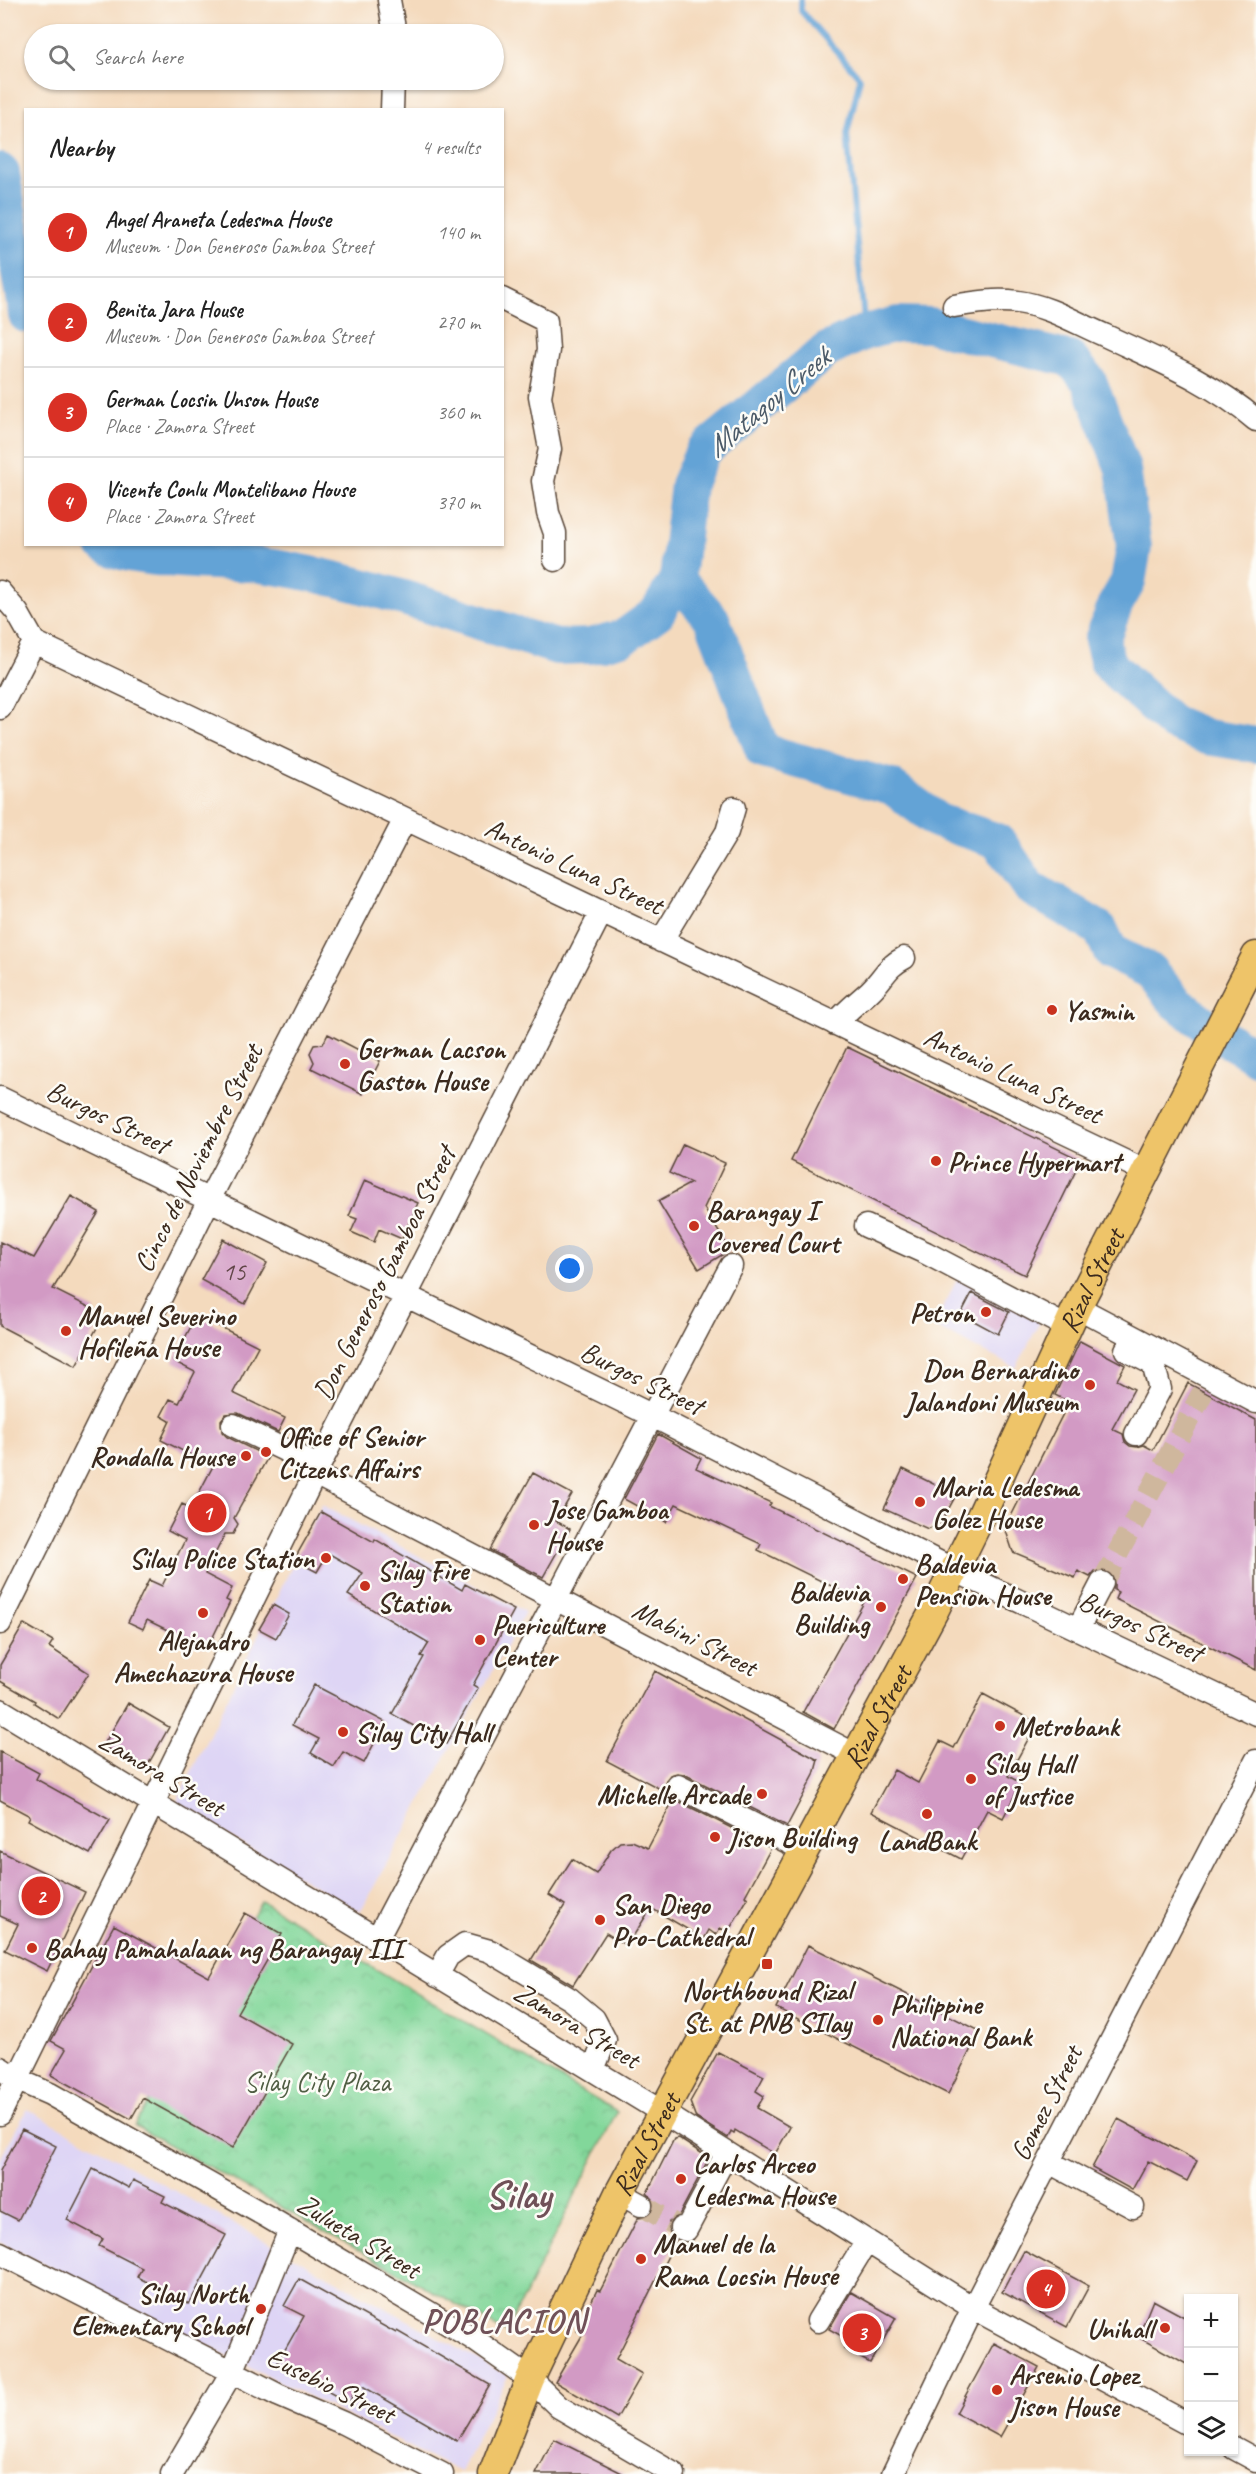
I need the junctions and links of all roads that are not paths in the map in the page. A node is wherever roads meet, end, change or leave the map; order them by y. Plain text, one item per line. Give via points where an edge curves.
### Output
1 (389, 0) edge
2 (393, 24) edge
3 (393, 90) edge
4 (392, 108) edge
5 (504, 300) edge
6 (954, 306) dead end
7 (1256, 420) edge
8 (555, 560) dead end
9 (0, 592) edge
10 (34, 642) junction
11 (0, 708) edge
12 (734, 808) dead end
13 (405, 819) junction
14 (601, 913) junction
15 (661, 941) junction
16 (904, 958) dead end
17 (1254, 964) edge
18 (835, 1024) junction
19 (0, 1098) edge
20 (1144, 1171) junction
21 (209, 1200) junction
22 (866, 1226) dead end
23 (731, 1266) dead end
24 (405, 1296) junction
25 (1072, 1318) junction
26 (1256, 1402) edge
27 (651, 1416) junction
28 (233, 1425) dead end
29 (1136, 1434) dead end
30 (317, 1470) junction
31 (954, 1570) junction
32 (1102, 1583) tunnel mouth
33 (555, 1599) junction
34 (0, 1623) edge
35 (1078, 1629) junction
36 (0, 1710) edge
37 (1256, 1714) edge
38 (856, 1755) junction
39 (1256, 1761) edge
40 (678, 1786) dead end
41 (153, 1803) junction
42 (804, 1850) junction
43 (377, 1939) junction
44 (437, 1976) junction
45 (593, 2070) junction
46 (9, 2074) edge
47 (662, 2112) junction
48 (0, 2114) edge
49 (727, 2153) junction
50 (1049, 2162) junction
51 (1132, 2206) dead end
52 (681, 2228) dead end
53 (290, 2230) junction
54 (867, 2241) junction
55 (0, 2253) edge
56 (973, 2308) junction
57 (818, 2321) dead end
58 (233, 2370) junction
59 (530, 2379) junction
60 (1184, 2422) edge
61 (1238, 2451) edge
62 (1256, 2460) edge
63 (172, 2474) edge
64 (442, 2474) edge
65 (493, 2474) edge
66 (674, 2474) edge
67 (893, 2474) edge

1 - 2 street
3 - 4 street
5 - 8 street via 546,321 548,350 540,396 550,449 543,481 555,533
6 - 7 street via 987,301 1042,307 1166,362
9 - 10 street
10 - 11 street
10 - 13 street, Antonio Luna Street
12 - 15 street via 727,832
13 - 14 street, Antonio Luna Street
13 - 21 street, Cinco de Noviembre Street
14 - 15 street, Antonio Luna Street
14 - 24 street, Don Generoso Gamboa Street
15 - 18 street, Antonio Luna Street
16 - 18 street via 886,970
17 - 20 main road, Rizal Street
18 - 20 street, Antonio Luna Street
19 - 21 street, Burgos Street
20 - 25 main road, Rizal Street
21 - 24 street, Burgos Street
21 - 34 street, Cinco de Noviembre Street
22 - 25 street
23 - 27 street
24 - 27 street, Burgos Street
24 - 30 street, Don Generoso Gamboa Street
25 - 26 street via 1207,1385
25 - 29 street via 1152,1364 1160,1389
25 - 31 main road, Rizal Street
27 - 31 street, Burgos Street
27 - 33 street
28 - 30 street, Mabini Street
30 - 33 street, Mabini Street
30 - 41 street, Don Generoso Gamboa Street
31 - 35 street, Burgos Street
31 - 38 main road, Rizal Street
32 - 35 street
33 - 38 street, Mabini Street
33 - 43 street
35 - 37 street, Burgos Street
36 - 41 street, Zamora Street
38 - 42 main road, Rizal Street
39 - 50 street, Gomez Street
40 - 42 street
41 - 43 street, Zamora Street
41 - 46 street, Don Generoso Gamboa Street
42 - 47 main road, Rizal Street
43 - 44 street, Zamora Street
44 - 45 street, Zamora Street
44 - 45 street via 447,1956 465,1944 490,1951 570,1999 594,2019 605,2040
45 - 47 street, Zamora Street
46 - 48 street, Don Generoso Gamboa Street
46 - 53 street, Zulueta Street
47 - 49 street, Zamora Street
47 - 59 main road, Rizal Street via 630,2199
49 - 52 street via 686,2230
49 - 54 street, Zamora Street
50 - 51 street
50 - 56 street, Gomez Street
53 - 58 street
53 - 59 street, Zulueta Street via 472,2338
54 - 56 street, Zamora Street
54 - 57 street
55 - 58 street, Eusebio Street
56 - 60 street, Zamora Street
56 - 67 street, Gomez Street
58 - 63 street
58 - 64 street, Eusebio Street
59 - 65 main road, Rizal Street
59 - 66 street, Zulueta Street via 559,2407
61 - 62 street

